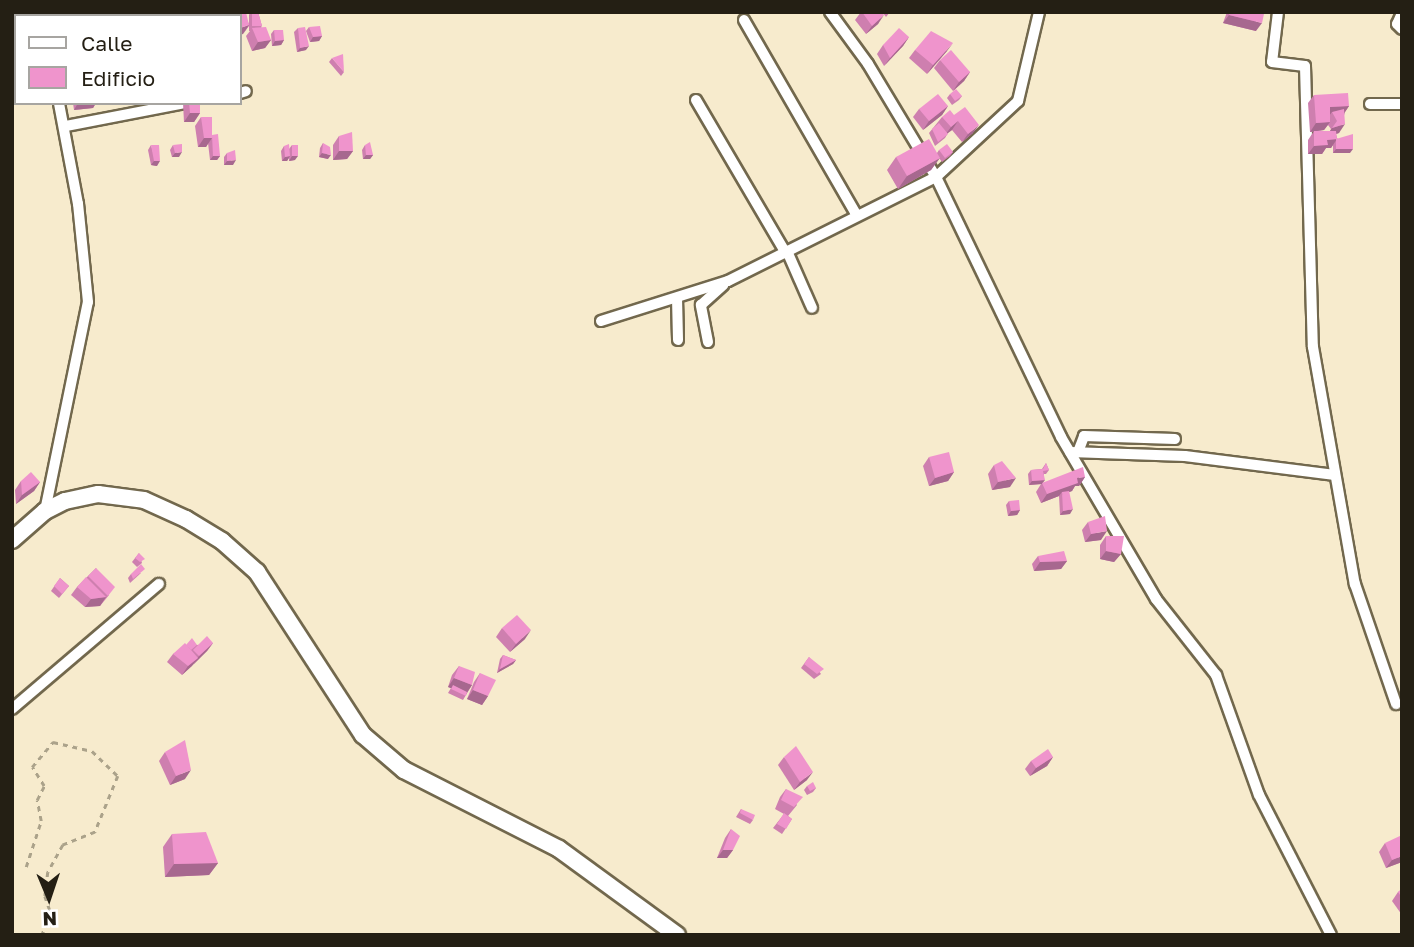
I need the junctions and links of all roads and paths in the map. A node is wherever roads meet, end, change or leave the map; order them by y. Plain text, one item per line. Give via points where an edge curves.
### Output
1 (830, 12) edge
2 (1039, 12) edge
3 (1278, 12) edge
4 (1402, 13) edge
5 (744, 20) dead end
6 (1402, 29) edge
7 (696, 100) dead end
8 (1370, 104) dead end
9 (1402, 104) edge
10 (60, 105) edge
11 (176, 105) edge
12 (66, 126) junction
13 (936, 177) junction
14 (857, 216) junction
15 (786, 252) junction
16 (727, 281) junction
17 (677, 299) junction
18 (812, 308) dead end
19 (601, 321) dead end
20 (678, 340) dead end
21 (708, 342) dead end
22 (1175, 439) dead end
23 (1074, 452) junction
24 (1335, 475) junction
25 (45, 511) junction
26 (12, 540) edge
27 (159, 584) dead end
28 (1396, 704) dead end
29 (12, 709) edge
30 (26, 867) dead end
31 (42, 935) edge
32 (677, 935) edge
33 (1331, 935) edge

1 - 13 street via 868,64
2 - 13 street via 1018,101
3 - 24 street via 1272,62 1306,66 1309,321
4 - 6 street via 1397,24
5 - 14 street
7 - 15 street
8 - 9 street
10 - 12 street
11 - 12 street
12 - 25 street via 88,302
13 - 14 street
13 - 23 street
14 - 15 street
15 - 16 street
15 - 18 street
16 - 17 street
16 - 21 street via 701,305
17 - 19 street
17 - 20 street
22 - 23 street via 1084,436
23 - 24 street via 1185,456
23 - 33 street via 1156,600 1216,675 1259,795
24 - 28 street via 1360,606
25 - 26 street
25 - 32 street via 65,500 98,494 144,500 222,541 257,572 363,735 404,770 558,849
27 - 29 street
30 - 31 path via 41,821 37,800 44,786 32,766 53,742 92,751 118,776 95,832 63,845 48,872 45,896 51,913

